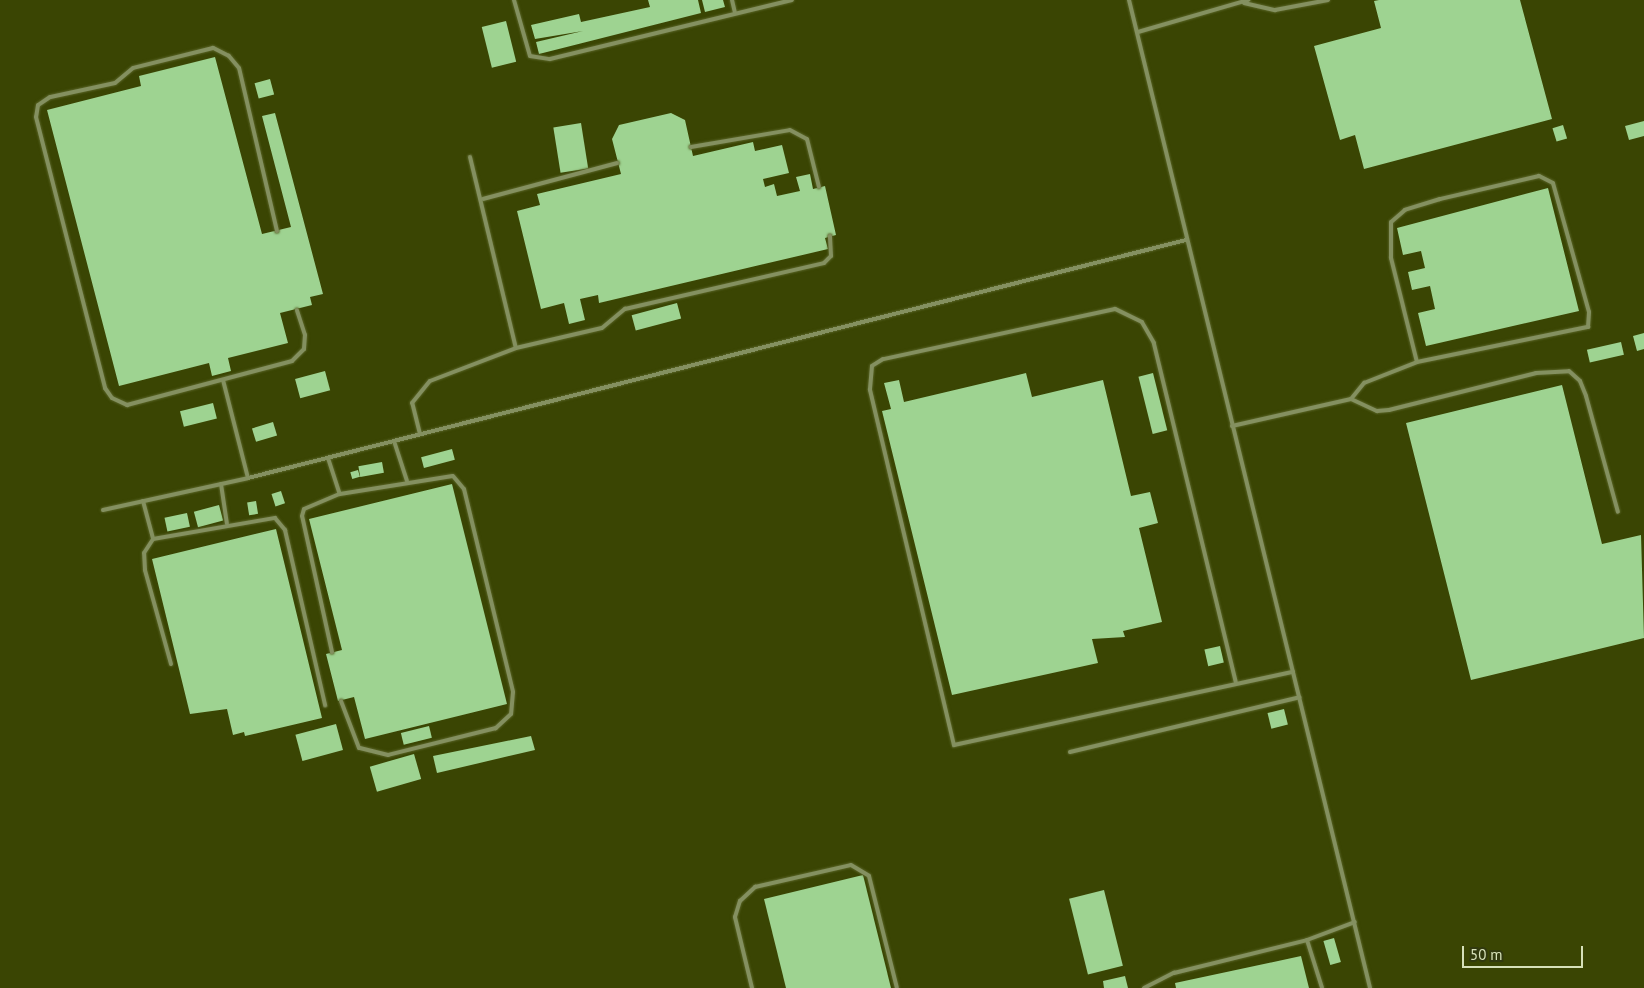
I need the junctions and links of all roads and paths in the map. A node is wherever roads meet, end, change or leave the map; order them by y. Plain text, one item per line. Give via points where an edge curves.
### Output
1 (514, 0) edge
2 (732, 0) edge
3 (792, 0) edge
4 (1130, 0) edge
5 (1328, 0) edge
6 (1246, 2) edge
7 (735, 13) junction
8 (1138, 32) junction
9 (691, 147) dead end
10 (470, 157) dead end
11 (617, 164) dead end
12 (819, 187) dead end
13 (483, 199) junction
14 (277, 231) dead end
15 (830, 236) dead end
16 (1186, 240) junction
17 (297, 310) dead end
18 (516, 348) junction
19 (1417, 362) junction
20 (223, 380) junction
21 (1351, 399) junction
22 (1232, 426) junction
23 (420, 434) junction
24 (394, 441) junction
25 (328, 458) junction
26 (248, 478) junction
27 (407, 481) junction
28 (221, 484) junction
29 (340, 494) junction
30 (143, 501) junction
31 (103, 510) dead end
32 (1618, 512) dead end
33 (227, 524) junction
34 (153, 539) junction
35 (332, 652) dead end
36 (171, 664) dead end
37 (1294, 672) junction
38 (1236, 683) junction
39 (1300, 697) junction
40 (342, 701) dead end
41 (325, 705) dead end
42 (1070, 752) dead end
43 (1355, 922) junction
44 (1307, 940) junction
45 (752, 988) edge
46 (897, 988) edge
47 (1144, 988) edge
48 (1322, 988) edge
49 (1370, 988) edge

1 - 7 lane via 530,56 536,59 550,59
2 - 7 lane
3 - 7 lane
4 - 8 lane
5 - 6 lane via 1276,10
6 - 8 lane
8 - 16 lane
9 - 12 lane via 790,130 807,139
10 - 13 lane
11 - 13 lane
13 - 18 lane
14 - 20 lane via 239,68 221,52 213,48 134,68 115,82 50,97 38,105 36,117 109,393 127,405
15 - 18 lane via 831,256 824,263 624,309 602,328
16 - 22 lane
16 - 23 lane
17 - 20 lane via 305,335 304,349 292,361
18 - 23 lane via 430,381 412,403
19 - 19 lane via 1588,326 1590,312 1553,183 1539,176 1440,199 1405,210 1391,222 1389,250
19 - 21 lane via 1364,383
20 - 26 lane
21 - 22 lane
21 - 32 lane via 1377,411 1389,410 1536,373 1569,372 1580,381 1586,396
22 - 37 lane
23 - 24 lane
24 - 25 lane
24 - 27 lane
25 - 26 lane
25 - 29 lane
26 - 28 lane
27 - 29 lane
27 - 40 lane via 444,474 453,476 464,489 514,705 511,714 496,728 388,755 360,748
28 - 30 lane
28 - 33 lane
29 - 35 lane via 309,504 302,516
30 - 31 lane
30 - 34 lane
33 - 34 lane
33 - 41 lane via 264,516 281,522
34 - 36 lane via 144,553 145,570
37 - 38 lane
37 - 39 lane
38 - 38 lane via 954,745 870,390 872,366 883,359 1115,310 1142,322 1154,343
39 - 42 lane
39 - 43 lane
43 - 44 lane
43 - 49 lane
44 - 47 lane via 1174,973
44 - 48 lane
45 - 46 lane via 735,917 740,901 755,887 851,865 869,876

